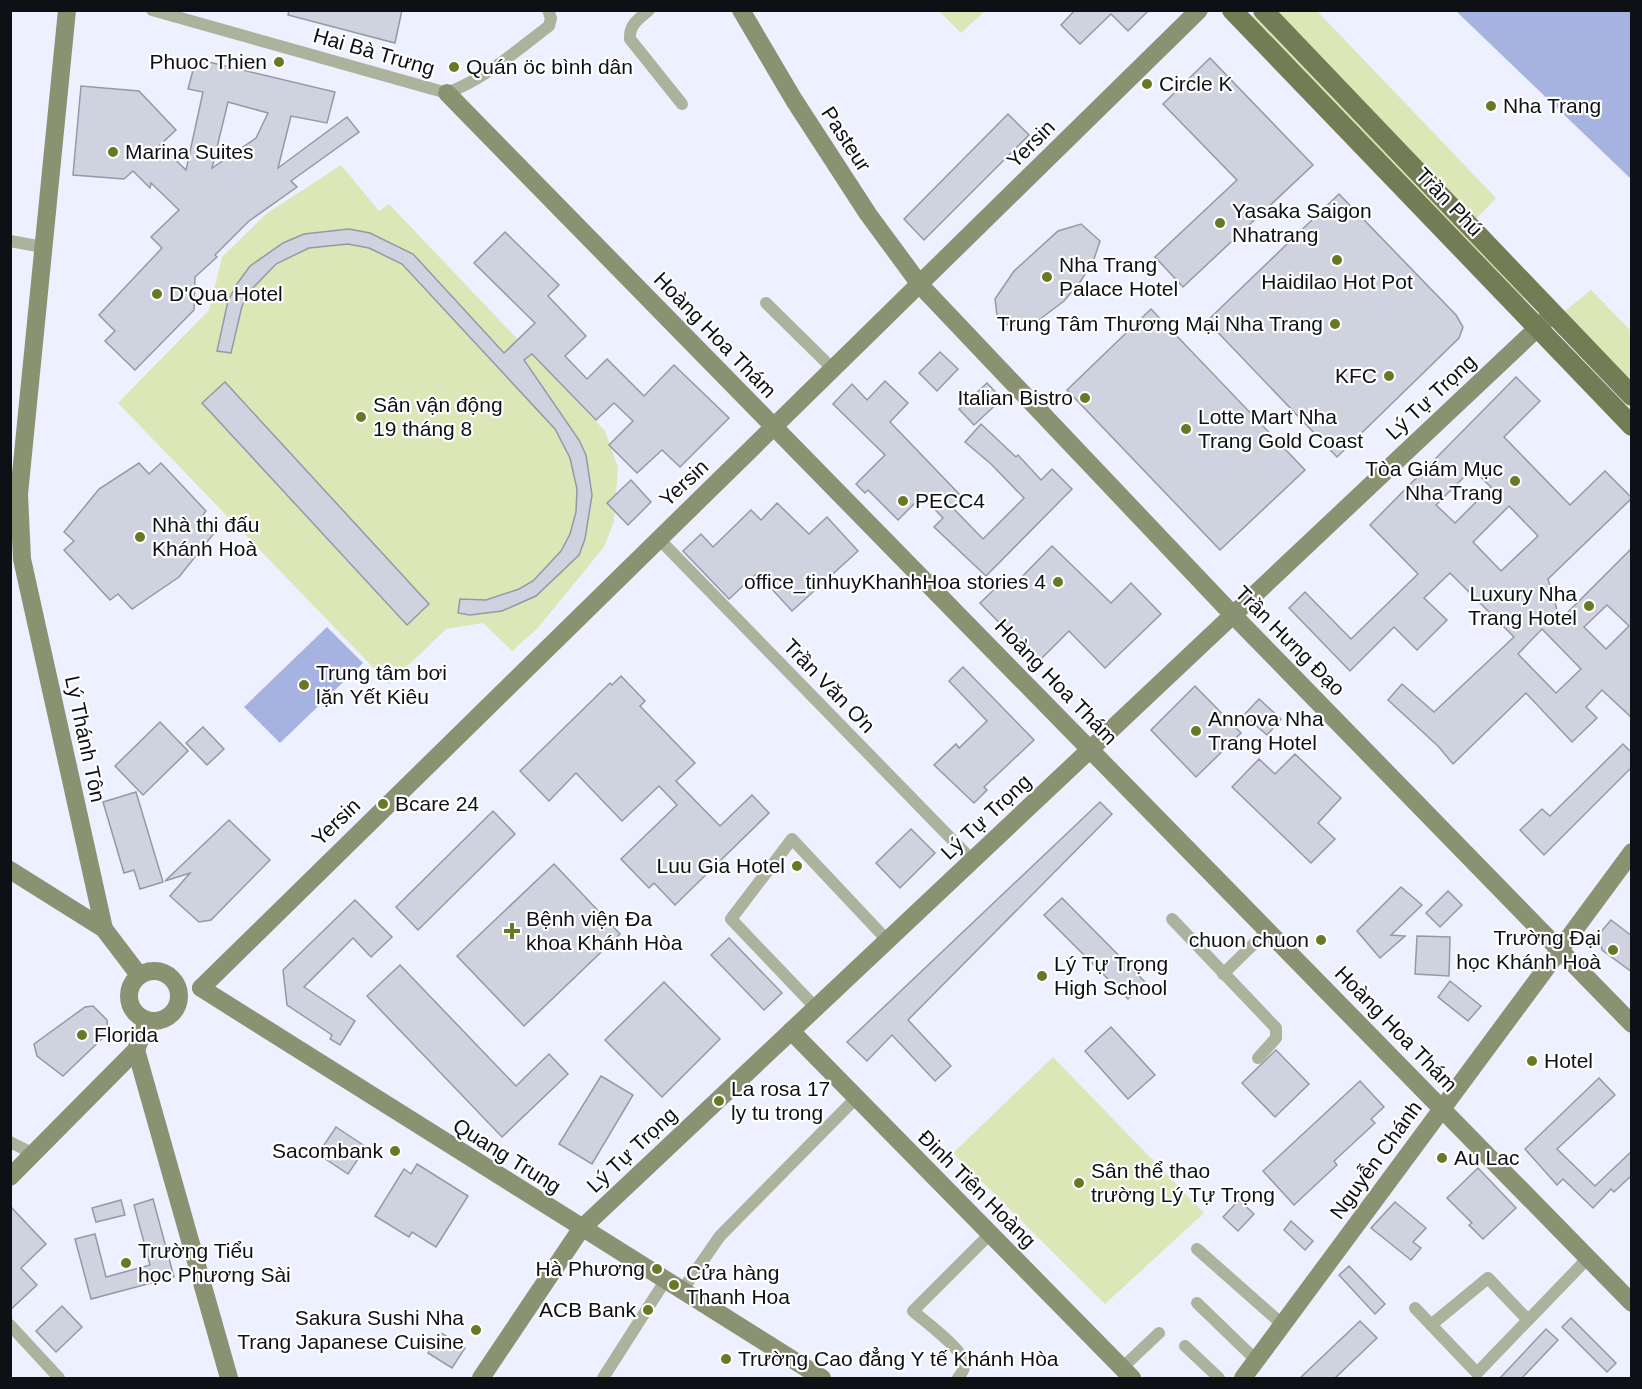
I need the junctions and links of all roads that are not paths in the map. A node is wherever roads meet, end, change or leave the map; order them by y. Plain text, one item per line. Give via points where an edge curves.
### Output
1 (67, 10) edge
2 (152, 10) edge
3 (548, 10) edge
4 (649, 10) edge
5 (741, 10) edge
6 (1199, 10) edge
7 (1232, 10) edge
8 (1263, 10) edge
9 (447, 93) junction
10 (682, 104) dead end
11 (10, 241) edge
12 (43, 247) junction
13 (921, 286) junction
14 (765, 303) dead end
15 (1552, 314) junction
16 (1531, 334) junction
17 (834, 370) junction
18 (1632, 396) edge
19 (1632, 426) edge
20 (775, 428) junction
21 (658, 538) junction
22 (16, 559) edge
23 (1234, 616) junction
24 (1091, 751) junction
25 (1632, 852) edge
26 (972, 860) junction
27 (10, 870) edge
28 (1172, 919) dead end
29 (104, 929) junction
30 (1267, 931) junction
31 (887, 940) junction
32 (1560, 950) junction
33 (1223, 974) junction
34 (139, 975) junction
35 (201, 988) junction
36 (179, 990) junction
37 (815, 1007) junction
38 (147, 1021) junction
39 (1632, 1023) edge
40 (791, 1031) junction
41 (136, 1050) junction
42 (1258, 1058) dead end
43 (856, 1098) junction
44 (1441, 1108) junction
45 (10, 1142) edge
46 (34, 1154) junction
47 (10, 1177) edge
48 (581, 1229) junction
49 (990, 1234) junction
50 (1197, 1249) dead end
51 (1588, 1258) junction
52 (665, 1281) junction
53 (681, 1292) junction
54 (1197, 1303) dead end
55 (1632, 1303) edge
56 (1415, 1308) dead end
57 (1528, 1320) junction
58 (1282, 1324) junction
59 (10, 1325) edge
60 (1431, 1325) junction
61 (1159, 1333) dead end
62 (1185, 1346) dead end
63 (1256, 1360) junction
64 (1127, 1373) edge
65 (59, 1378) edge
66 (229, 1378) edge
67 (481, 1378) edge
68 (603, 1378) edge
69 (822, 1378) edge
70 (958, 1378) edge
71 (1219, 1378) edge
72 (1243, 1378) edge

1 - 12 street, Lý Thánh Tôn
2 - 9 street, Hai Bà Trưng
3 - 9 street via 549,26 463,87
4 - 10 street via 634,23 630,39
5 - 13 street, Pasteur via 856,196
6 - 13 street, Yersin
7 - 16 main road, Trần Phú
8 - 15 main road, Trần Phú
9 - 20 street, Hoàng Hoa Thám
11 - 12 street
12 - 22 street, Lý Thánh Tôn
13 - 17 street, Yersin
13 - 23 street, Trần Hưng Đạo
14 - 17 street
15 - 16 street, Lý Tự Trọng
15 - 18 main road, Trần Phú
16 - 19 main road, Trần Phú
16 - 23 street, Lý Tự Trọng
17 - 20 street, Yersin
20 - 21 street, Yersin
20 - 24 street, Hoàng Hoa Thám
21 - 26 street, Trần Văn Ơn
21 - 35 street, Yersin
22 - 29 street, Lý Thánh Tôn
23 - 24 street, Lý Tự Trọng
23 - 32 street, Trần Hưng Đạo
24 - 26 street, Lý Tự Trọng
24 - 30 street, Hoàng Hoa Thám
25 - 32 street, Nguyễn Chánh
26 - 31 street, Lý Tự Trọng
27 - 29 street
28 - 33 street
29 - 34 street
30 - 33 street
30 - 44 street, Hoàng Hoa Thám
31 - 37 street, Lý Tự Trọng
31 - 37 street via 792,839 731,920
32 - 39 street, Trần Hưng Đạo
32 - 44 street, Nguyễn Chánh
33 - 42 street via 1276,1028 1276,1038
34 - 36 street via 160,971 175,981
34 - 38 street via 131,987 130,1004
35 - 36 street
35 - 48 street, Quang Trung
36 - 38 street via 176,1010 168,1017
37 - 40 street, Lý Tự Trọng
38 - 41 street
40 - 43 street, Đinh Tiên Hoàng
40 - 48 street, Lý Tự Trọng
41 - 46 street
41 - 66 street
43 - 49 street, Đinh Tiên Hoàng
43 - 53 street via 720,1236
44 - 51 street, Hoàng Hoa Thám
44 - 58 street, Nguyễn Chánh
45 - 46 street
46 - 47 street
48 - 52 street, Quang Trung
48 - 67 street, Lý Tự Trọng
49 - 64 street, Đinh Tiên Hoàng
49 - 70 street via 913,1311 958,1351 964,1360 964,1371
50 - 58 street
51 - 55 street, Hoàng Hoa Thám
51 - 57 street
52 - 53 street, Quang Trung
52 - 68 street
53 - 69 street, Quang Trung
54 - 63 street
56 - 60 street
57 - 60 street via 1488,1278
57 - 60 street via 1477,1373
58 - 63 street, Nguyễn Chánh
59 - 65 street
61 - 64 street
62 - 71 street
63 - 72 street, Nguyễn Chánh

